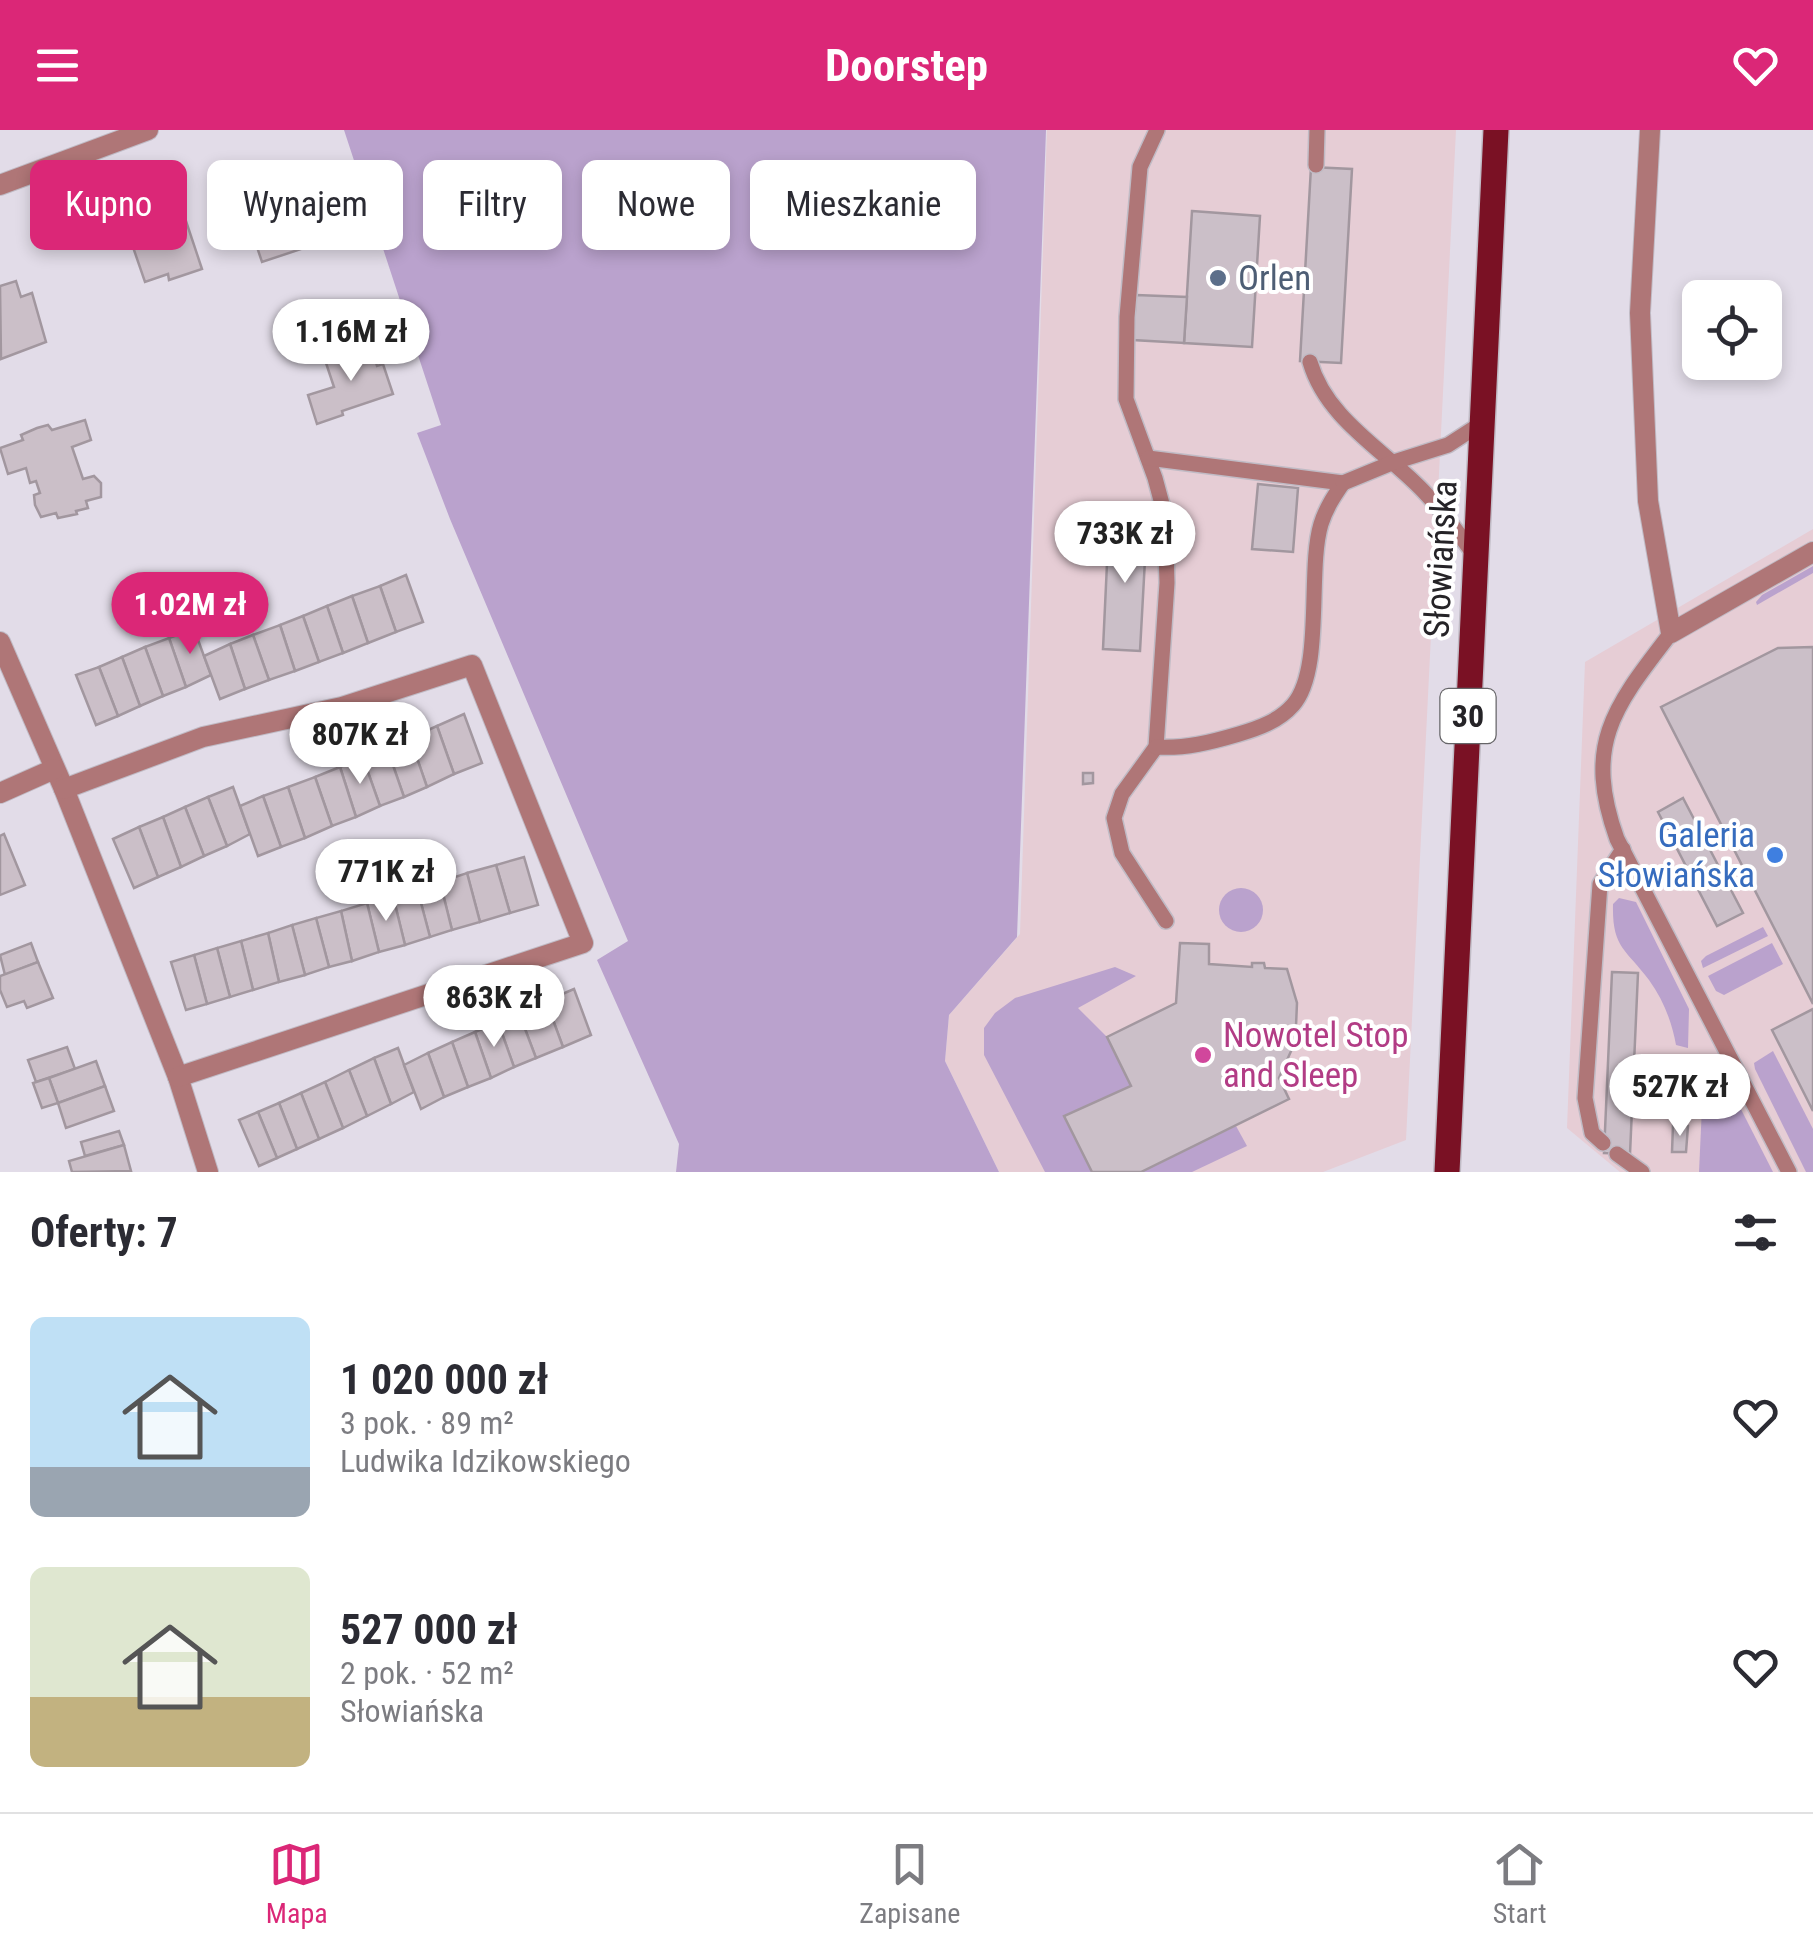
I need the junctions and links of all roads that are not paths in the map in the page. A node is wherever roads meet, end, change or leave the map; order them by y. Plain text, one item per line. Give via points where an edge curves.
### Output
1 (148, 130) edge
2 (1157, 130) edge
3 (1317, 130) edge
4 (1496, 130) edge
5 (1650, 130) edge
6 (1316, 165) dead end
7 (0, 184) edge
8 (1310, 362) dead end
9 (1482, 422) junction
10 (1148, 458) junction
11 (1394, 462) junction
12 (1344, 483) junction
13 (1813, 552) edge
14 (1476, 557) junction
15 (1670, 633) junction
16 (0, 642) edge
17 (1156, 747) junction
18 (54, 769) junction
19 (64, 789) junction
20 (0, 793) edge
21 (1624, 850) junction
22 (1166, 921) dead end
23 (178, 1077) junction
24 (1603, 1143) dead end
25 (1617, 1154) dead end
26 (208, 1172) edge
27 (1447, 1172) edge
28 (1642, 1172) edge
29 (1789, 1172) edge

1 - 7 street
2 - 10 lane via 1140,166 1127,317 1126,399
3 - 6 lane
4 - 9 main road, Słowiańska / 30
5 - 15 street via 1640,313 1648,502
8 - 11 lane via 1330,404
9 - 11 lane via 1448,445
9 - 14 main road, Słowiańska / 30
10 - 12 lane
10 - 17 lane via 1167,541
11 - 12 lane
11 - 14 lane
12 - 17 lane via 1319,534 1308,663 1294,704 1240,734
13 - 15 street
14 - 27 main road, Słowiańska / 30
15 - 21 lane via 1618,706 1603,754 1607,812
16 - 18 street
17 - 22 lane via 1122,794 1114,818 1122,853
18 - 19 street
18 - 20 street
19 - 23 street
19 - 23 street via 203,737 342,707 472,665 583,943
21 - 24 lane via 1600,884 1585,1098 1592,1133
21 - 29 lane
23 - 26 street
25 - 28 lane

